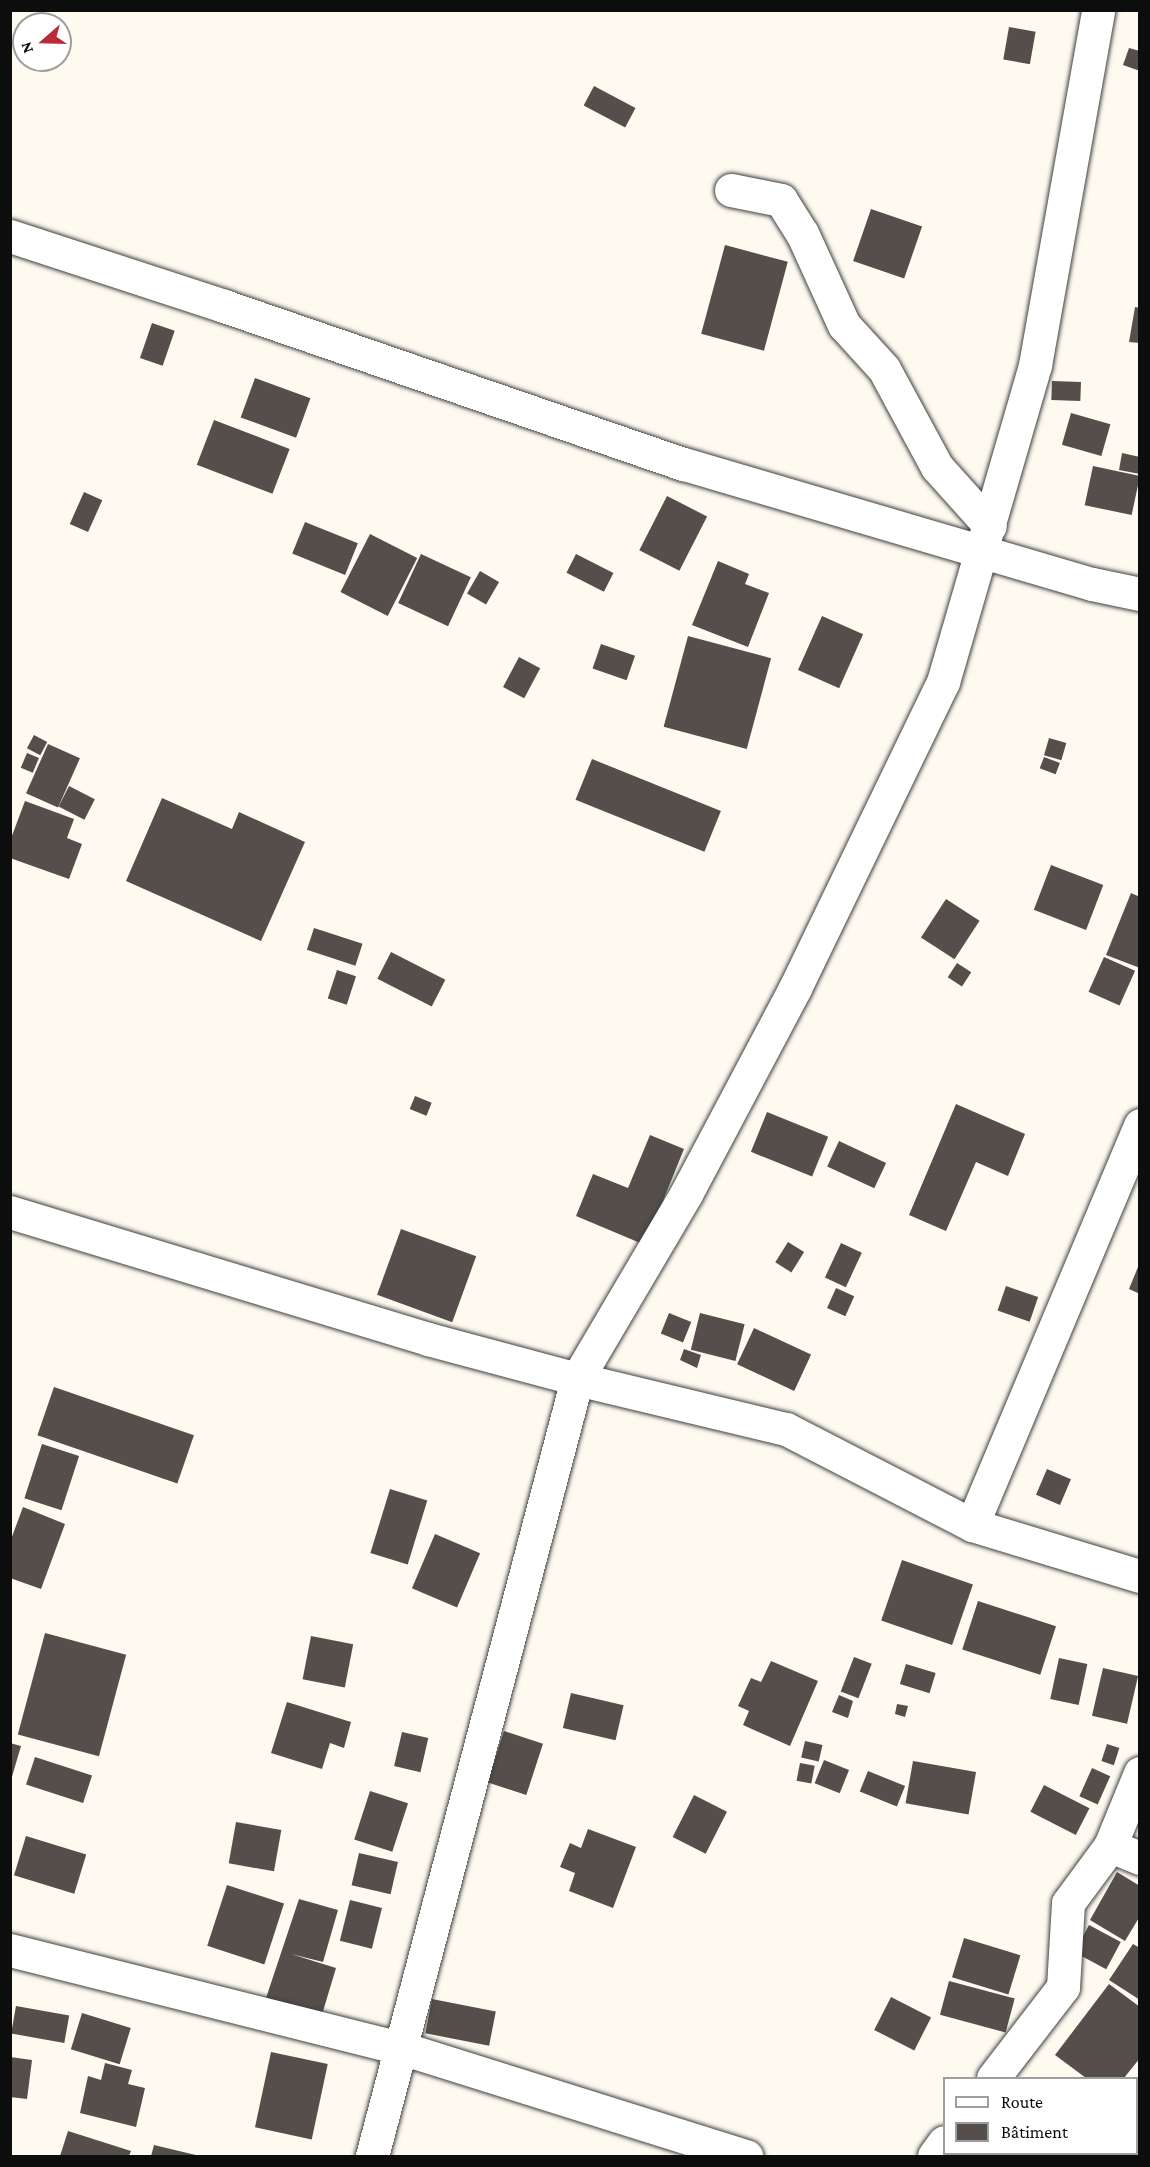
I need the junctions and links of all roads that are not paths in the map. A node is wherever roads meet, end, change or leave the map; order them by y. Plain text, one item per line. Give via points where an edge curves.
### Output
1 (1098, 10) edge
2 (731, 190) dead end
3 (10, 236) edge
4 (986, 539) junction
5 (1140, 594) edge
6 (1140, 1125) edge
7 (10, 1212) edge
8 (577, 1379) junction
9 (972, 1525) junction
10 (1140, 1576) edge
11 (1140, 1773) edge
12 (1110, 1845) junction
13 (1140, 1858) edge
14 (10, 1950) edge
15 (400, 2048) junction
16 (995, 2077) edge
17 (943, 2145) edge
18 (372, 2157) edge
19 (746, 2157) edge
20 (934, 2157) edge

1 - 4 street via 1035,365
2 - 4 street via 781,200 802,232 844,325 884,369 937,467
3 - 4 street via 684,464
4 - 5 street via 1092,584
4 - 8 street via 943,682 800,978 686,1194
6 - 9 street
7 - 8 street via 428,1339
8 - 9 street via 786,1429
8 - 15 street
9 - 10 street
11 - 12 street
12 - 13 street
12 - 16 street via 1068,1903 1063,1987
14 - 15 street
15 - 18 street
15 - 19 street
17 - 20 street

